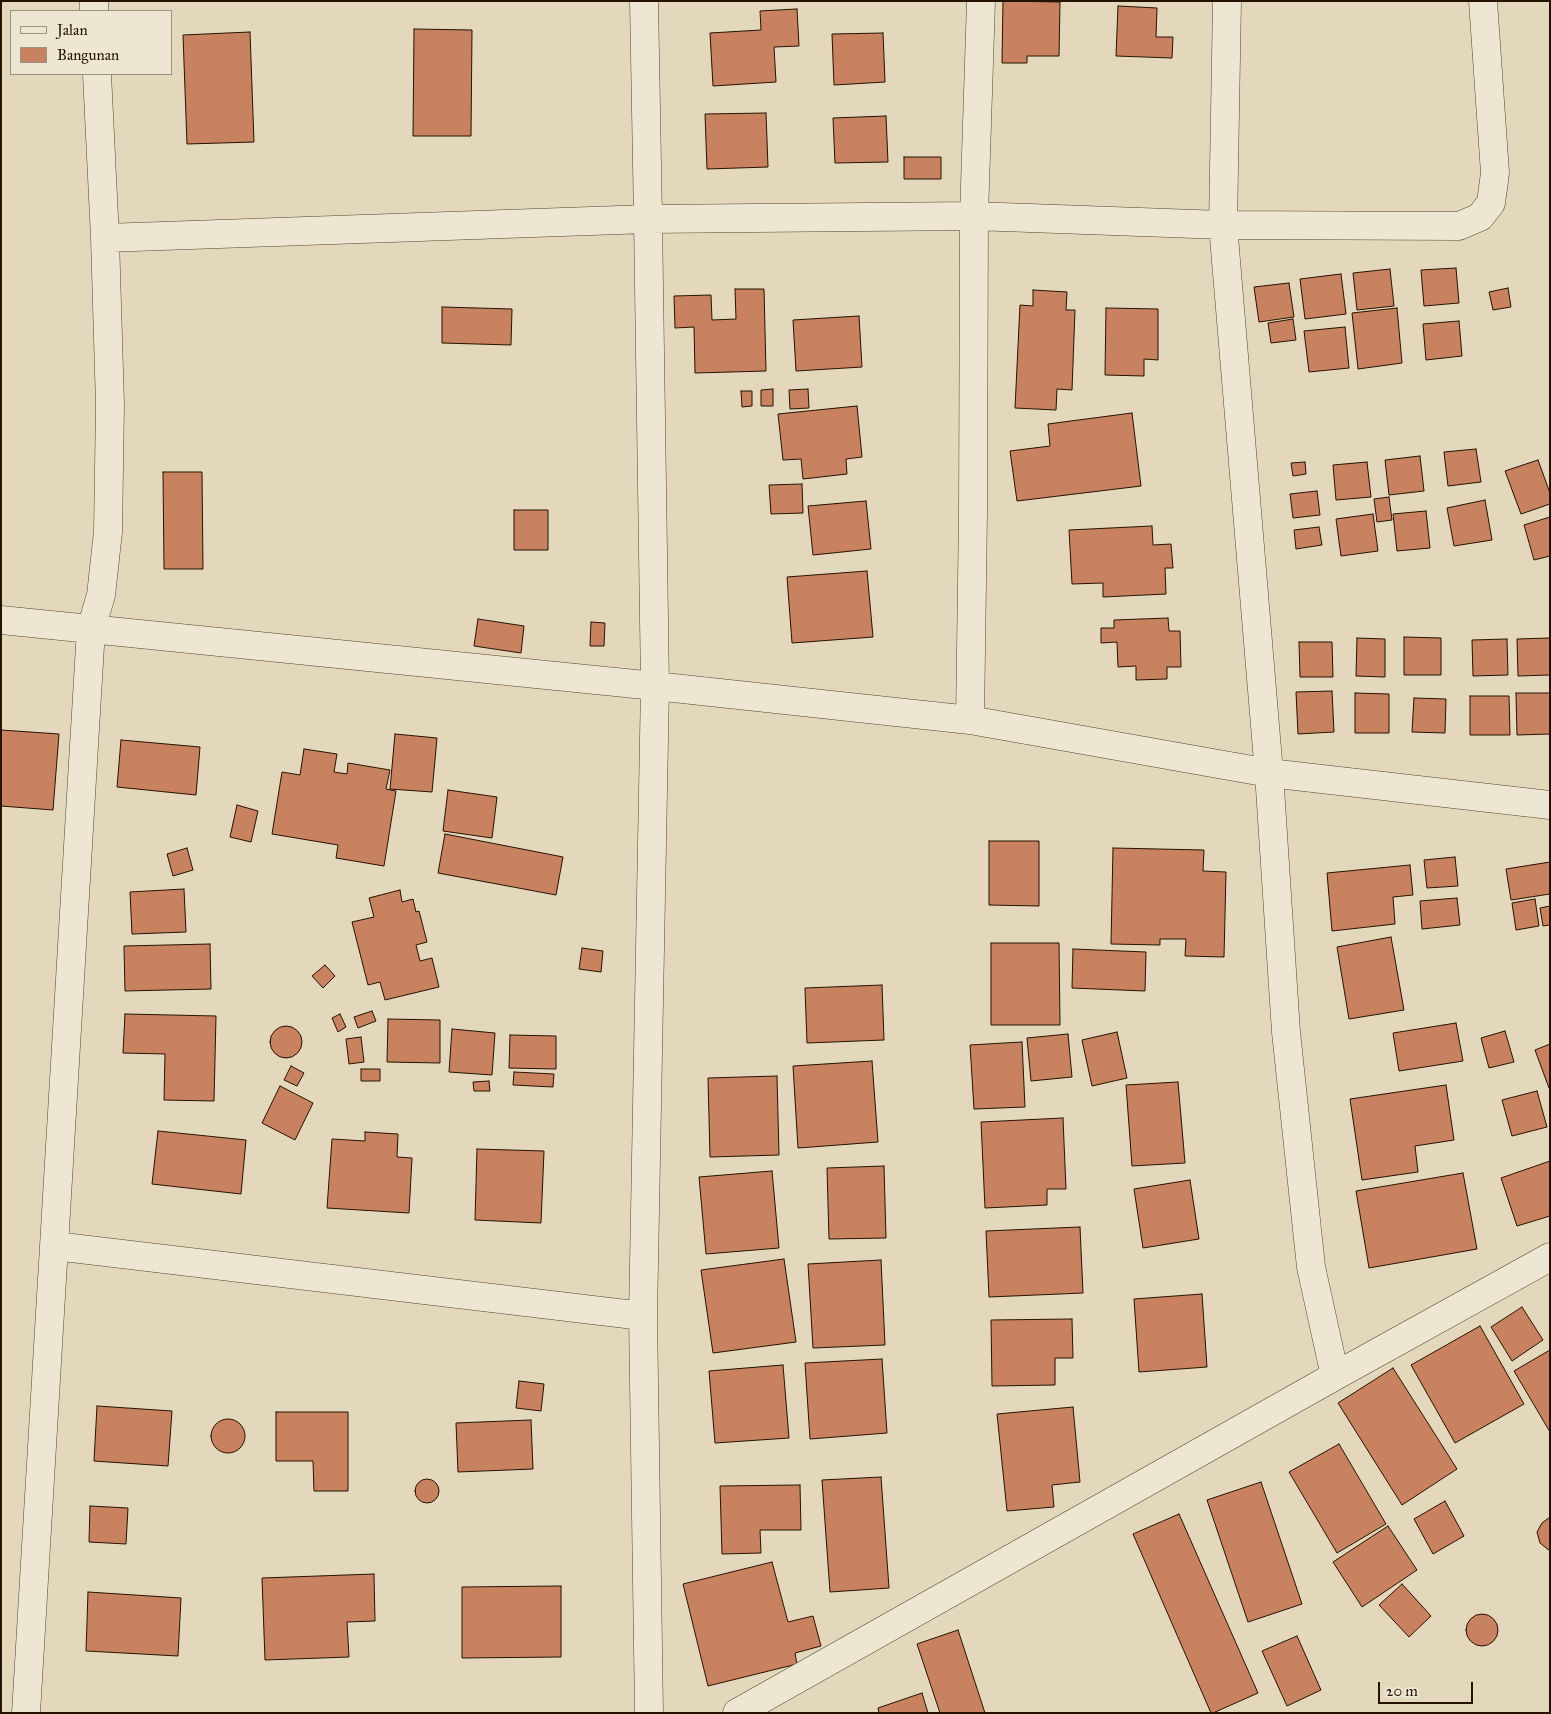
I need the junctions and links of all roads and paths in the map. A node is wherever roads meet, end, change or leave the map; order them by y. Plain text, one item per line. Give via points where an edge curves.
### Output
1 (644, 1) edge
2 (981, 1) edge
3 (1227, 1) edge
4 (1483, 1) edge
5 (97, 75) edge
6 (974, 216) junction
7 (648, 219) junction
8 (1223, 225) junction
9 (105, 238) junction
10 (1, 620) edge
11 (91, 630) junction
12 (654, 686) junction
13 (970, 720) junction
14 (1269, 773) junction
15 (1550, 805) edge
16 (55, 1246) junction
17 (1550, 1258) edge
18 (643, 1316) junction
19 (1335, 1376) junction
20 (26, 1713) edge
21 (649, 1713) edge
22 (737, 1713) edge

1 - 7 street
2 - 6 street
3 - 8 street
4 - 8 street via 1495,172 1491,203 1480,217 1459,226
5 - 9 street
6 - 7 street
6 - 8 street
6 - 13 street
7 - 9 street
7 - 12 street
8 - 14 street
9 - 11 street via 110,405 108,532 101,595
10 - 11 street
11 - 12 street
11 - 16 street
12 - 13 street
12 - 18 street
13 - 14 street
14 - 15 street
14 - 19 street via 1286,1032 1300,1172 1311,1267
16 - 18 street
16 - 20 street
17 - 19 street
18 - 21 street
19 - 22 street

